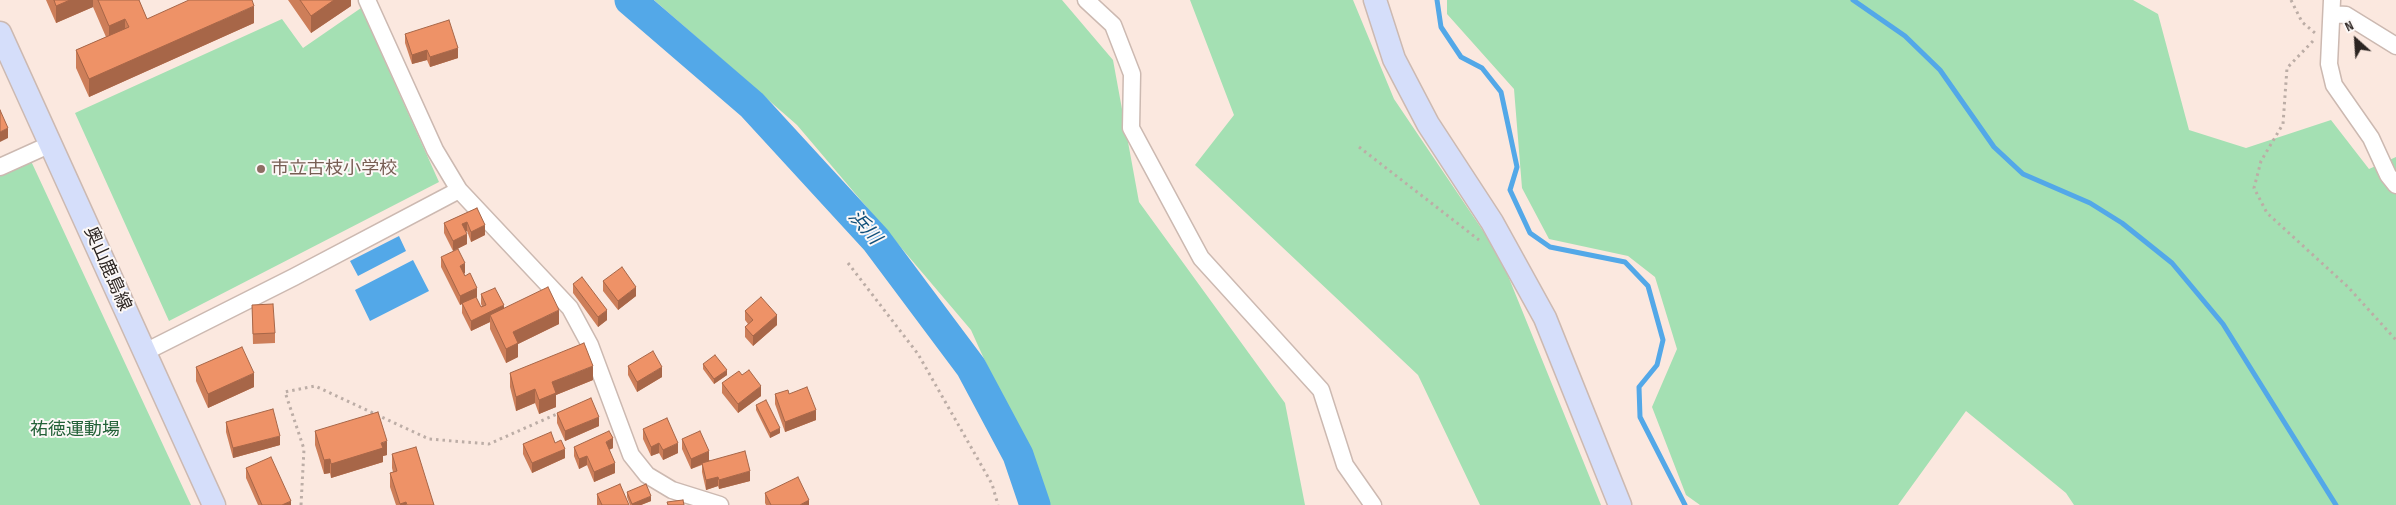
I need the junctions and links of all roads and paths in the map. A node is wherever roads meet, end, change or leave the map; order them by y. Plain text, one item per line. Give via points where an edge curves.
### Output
1 (367, 0) edge
2 (1086, 0) edge
3 (1375, 0) edge
4 (2291, 0) edge
5 (2332, 7) edge
6 (0, 33) edge
7 (2396, 46) edge
8 (51, 144) junction
9 (1359, 147) dead end
10 (0, 167) edge
11 (2396, 184) edge
12 (459, 190) junction
13 (1484, 245) dead end
14 (848, 263) dead end
15 (2396, 340) edge
16 (145, 352) junction
17 (565, 410) edge
18 (214, 505) edge
19 (301, 505) edge
20 (720, 505) edge
21 (998, 505) edge
22 (1373, 505) edge
23 (1620, 505) edge

1 - 12 street via 436,150
2 - 22 street via 1113,25 1132,74 1131,128 1201,258 1321,390 1345,464
3 - 23 street via 1394,59 1428,124 1492,222 1545,318
4 - 15 path via 2302,22 2319,35 2287,68 2282,124 2261,161 2254,188 2267,213 2348,287
5 - 7 street
5 - 11 street via 2329,64 2334,85 2371,138 2388,175
6 - 8 street, 奥山鹿島線
8 - 10 street
8 - 16 street, 奥山鹿島線
9 - 13 path
12 - 16 street
12 - 20 street via 570,308 590,345 631,455 646,475 672,490
14 - 21 path via 918,354 992,484
16 - 18 street, 奥山鹿島線
17 - 19 path via 489,444 429,439 316,386 285,392 304,449

